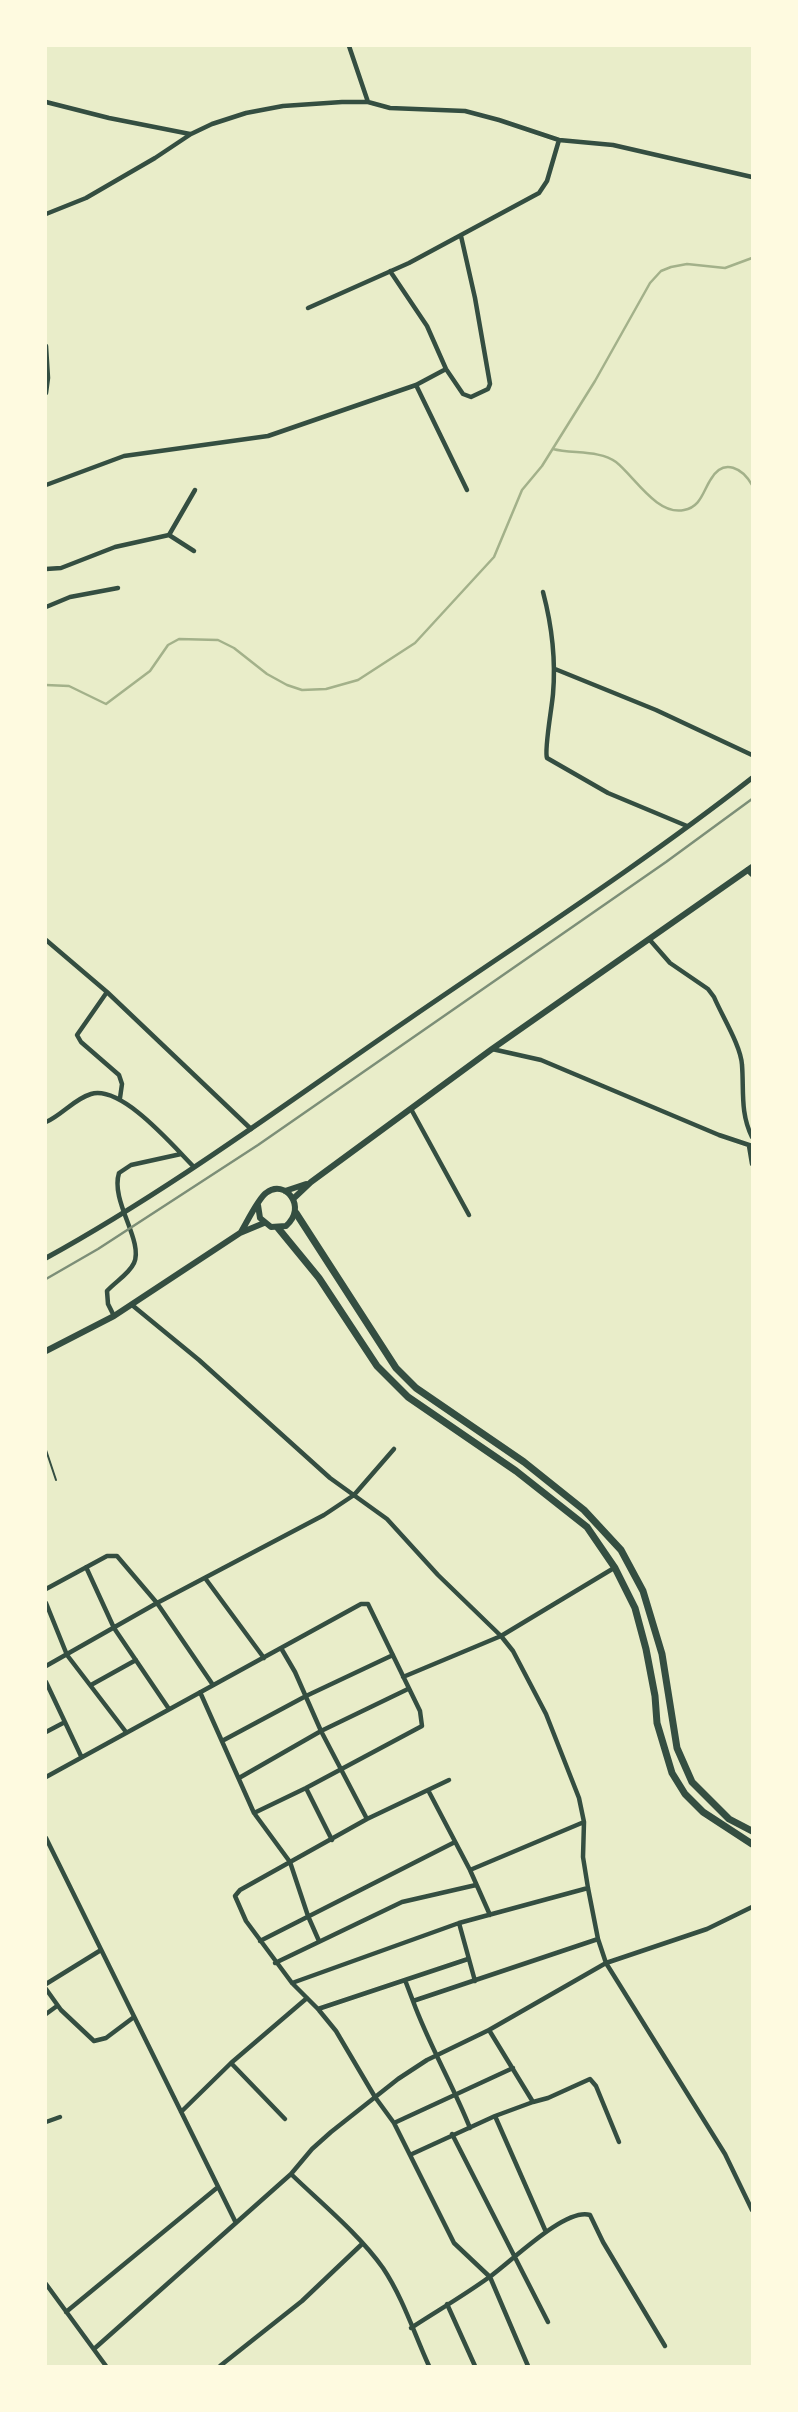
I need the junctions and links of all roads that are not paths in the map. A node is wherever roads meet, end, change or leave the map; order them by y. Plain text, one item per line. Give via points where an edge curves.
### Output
1 (349, 46) edge
2 (46, 102) edge
3 (368, 102) junction
4 (191, 134) junction
5 (559, 140) junction
6 (752, 177) edge
7 (46, 214) edge
8 (461, 236) junction
9 (390, 271) junction
10 (308, 308) dead end
11 (46, 346) edge
12 (446, 369) junction
13 (416, 385) junction
14 (46, 393) edge
15 (46, 485) edge
16 (195, 490) dead end
17 (467, 491) dead end
18 (169, 535) junction
19 (194, 551) dead end
20 (46, 569) edge
21 (118, 588) dead end
22 (542, 592) dead end
23 (46, 607) edge
24 (555, 669) junction
25 (752, 755) edge
26 (752, 778) edge
27 (687, 826) junction
28 (751, 871) edge
29 (649, 939) junction
30 (46, 940) edge
31 (107, 992) junction
32 (492, 1049) junction
33 (120, 1098) junction
34 (743, 1107) junction
35 (752, 1108) edge
36 (411, 1109) junction
37 (46, 1122) edge
38 (251, 1129) junction
39 (752, 1137) edge
40 (750, 1146) edge
41 (181, 1154) junction
42 (752, 1164) edge
43 (194, 1167) junction
44 (310, 1182) junction
45 (285, 1191) junction
46 (293, 1199) junction
47 (258, 1205) junction
48 (296, 1213) junction
49 (469, 1215) dead end
50 (264, 1223) junction
51 (278, 1228) junction
52 (240, 1233) junction
53 (46, 1258) edge
54 (132, 1305) junction
55 (114, 1316) junction
56 (46, 1351) edge
57 (394, 1449) dead end
58 (46, 1450) edge
59 (56, 1480) dead end
60 (354, 1495) junction
61 (86, 1567) junction
62 (615, 1568) junction
63 (205, 1578) junction
64 (46, 1589) edge
65 (157, 1602) junction
66 (46, 1603) edge
67 (114, 1628) junction
68 (501, 1636) junction
69 (281, 1648) junction
70 (66, 1655) junction
71 (393, 1655) junction
72 (264, 1658) junction
73 (136, 1660) junction
74 (46, 1667) edge
75 (403, 1677) junction
76 (46, 1682) edge
77 (91, 1685) junction
78 (213, 1685) junction
79 (408, 1689) junction
80 (200, 1692) junction
81 (306, 1696) junction
82 (169, 1709) junction
83 (65, 1722) junction
84 (46, 1731) edge
85 (321, 1731) junction
86 (126, 1732) junction
87 (222, 1741) junction
88 (81, 1756) junction
89 (340, 1769) junction
90 (46, 1777) edge
91 (239, 1778) junction
92 (449, 1780) dead end
93 (306, 1788) junction
94 (428, 1790) junction
95 (254, 1813) junction
96 (368, 1819) junction
97 (584, 1822) junction
98 (752, 1831) edge
99 (46, 1838) edge
100 (332, 1840) junction
101 (455, 1842) junction
102 (752, 1844) edge
103 (290, 1862) junction
104 (470, 1870) junction
105 (476, 1885) junction
106 (588, 1888) junction
107 (752, 1907) edge
108 (489, 1915) junction
109 (308, 1916) junction
110 (459, 1923) junction
111 (598, 1939) junction
112 (260, 1941) junction
113 (319, 1941) junction
114 (101, 1950) junction
115 (468, 1959) junction
116 (275, 1963) junction
117 (606, 1963) junction
118 (405, 1980) junction
119 (475, 1981) junction
120 (292, 1983) junction
121 (46, 1986) edge
122 (307, 1998) junction
123 (413, 2001) junction
124 (57, 2006) junction
125 (318, 2009) junction
126 (46, 2014) edge
127 (134, 2017) junction
128 (489, 2030) junction
129 (436, 2055) junction
130 (231, 2063) junction
131 (513, 2067) junction
132 (457, 2095) junction
133 (375, 2096) junction
134 (533, 2102) junction
135 (181, 2112) junction
136 (495, 2116) junction
137 (60, 2117) dead end
138 (285, 2119) dead end
139 (46, 2122) edge
140 (394, 2123) junction
141 (470, 2128) junction
142 (452, 2134) junction
143 (619, 2142) dead end
144 (411, 2154) junction
145 (291, 2174) junction
146 (218, 2187) junction
147 (752, 2210) edge
148 (236, 2223) junction
149 (546, 2232) junction
150 (362, 2244) junction
151 (513, 2256) junction
152 (490, 2277) junction
153 (46, 2284) edge
154 (447, 2304) junction
155 (66, 2312) junction
156 (548, 2322) dead end
157 (411, 2328) junction
158 (665, 2346) dead end
159 (94, 2349) junction
160 (106, 2367) edge
161 (220, 2367) edge
162 (429, 2367) edge
163 (475, 2367) edge
164 (528, 2367) edge

1 - 3 street
2 - 4 street
3 - 4 street via 283,106 246,113
3 - 5 street via 465,111
4 - 7 street via 108,186
5 - 6 street via 612,145
5 - 8 street via 542,190
8 - 9 street
8 - 12 street via 490,387 465,396
9 - 10 street
9 - 12 street via 427,326
11 - 14 street
12 - 13 street
13 - 15 street via 268,436 124,456
13 - 17 street
16 - 18 street
18 - 19 street
18 - 20 street
21 - 23 street via 70,597
22 - 24 street
24 - 25 street
24 - 27 street via 548,759 608,793
26 - 27 street
27 - 38 street
28 - 29 main road
29 - 32 main road
29 - 34 street via 670,963 714,997 742,1064
30 - 31 street
31 - 33 street via 77,1035 119,1075
31 - 38 street
32 - 36 main road
32 - 40 street via 541,1060
33 - 37 street via 90,1094
33 - 41 street
34 - 35 street
34 - 39 street
36 - 44 main road
36 - 49 street
38 - 43 street
40 - 42 street
41 - 43 street
41 - 55 street via 131,1164 117,1177 135,1247 133,1266 107,1291
43 - 53 street
44 - 45 main road
44 - 46 main road
45 - 46 main road
45 - 47 main road via 265,1194
46 - 48 main road
47 - 50 main road
47 - 52 main road
48 - 51 main road via 286,1226
48 - 98 highway via 396,1368 416,1388 524,1462 584,1510 621,1550 643,1591 662,1654 677,1748 692,1782 729,1819
50 - 51 main road
50 - 52 main road
51 - 62 highway via 319,1278 377,1366 408,1397 552,1497 587,1527
52 - 54 main road
54 - 55 main road
54 - 60 street
55 - 56 main road
57 - 60 street
58 - 59 lane
60 - 63 street
60 - 68 street via 387,1519
61 - 64 street
61 - 65 street via 117,1556
61 - 67 street
62 - 68 street
62 - 102 highway via 640,1629 657,1723 672,1773 703,1812
63 - 65 street
63 - 72 street
65 - 67 street
65 - 78 street
66 - 70 street
67 - 70 street
67 - 73 street
68 - 75 street
68 - 97 street via 546,1714
69 - 71 street via 364,1604 371,1607
69 - 72 street
69 - 81 street
70 - 74 street
70 - 77 street
71 - 75 street
71 - 81 street
72 - 78 street
73 - 77 street
73 - 82 street
75 - 79 street
76 - 83 street
77 - 86 street
78 - 80 street
79 - 85 street
79 - 89 street via 422,1726
80 - 82 street
80 - 87 street
81 - 85 street
81 - 87 street
82 - 86 street
83 - 84 street
83 - 88 street
85 - 89 street
85 - 91 street
86 - 88 street
87 - 91 street
88 - 90 street
89 - 93 street
89 - 96 street
91 - 95 street
92 - 94 street
93 - 95 street
93 - 100 street
94 - 96 street
94 - 101 street
95 - 103 street
96 - 100 street
97 - 104 street
97 - 106 street
99 - 114 street
100 - 103 street
101 - 104 street
101 - 109 street
103 - 109 street
103 - 112 street via 236,1894 237,1904
104 - 105 street
105 - 108 street
105 - 113 street via 402,1902
106 - 108 street
106 - 111 street
107 - 117 street via 707,1929
108 - 110 street
109 - 112 street
109 - 113 street
110 - 115 street
110 - 120 street
111 - 117 street
111 - 119 street
112 - 116 street
113 - 116 street
114 - 121 street
114 - 127 street
115 - 118 street
115 - 119 street
116 - 120 street
117 - 128 street
117 - 147 street via 725,2154
118 - 123 street
118 - 125 street
119 - 123 street
120 - 122 street
121 - 124 street
122 - 125 street
122 - 130 street
123 - 129 street
124 - 126 street
124 - 127 street via 97,2042
125 - 133 street
127 - 135 street
128 - 129 street
128 - 131 street
129 - 132 street
129 - 133 street
130 - 135 street
130 - 138 street
131 - 132 street
131 - 134 street
132 - 140 street
132 - 141 street
133 - 140 street
133 - 145 street via 312,2149
134 - 136 street
134 - 143 street via 591,2079
135 - 146 street
136 - 141 street
136 - 149 street
137 - 139 street
140 - 144 street
141 - 142 street
142 - 144 street
142 - 151 street
144 - 152 street via 454,2243
145 - 148 street
145 - 150 street
146 - 148 street
146 - 155 street
148 - 159 street
149 - 151 street
149 - 158 street via 578,2215 590,2215
150 - 157 street via 396,2289
150 - 161 street via 302,2301
151 - 152 street
151 - 156 street
152 - 154 street
152 - 164 street
153 - 155 street
154 - 157 street
154 - 163 street
155 - 159 street
157 - 162 street
159 - 160 street

